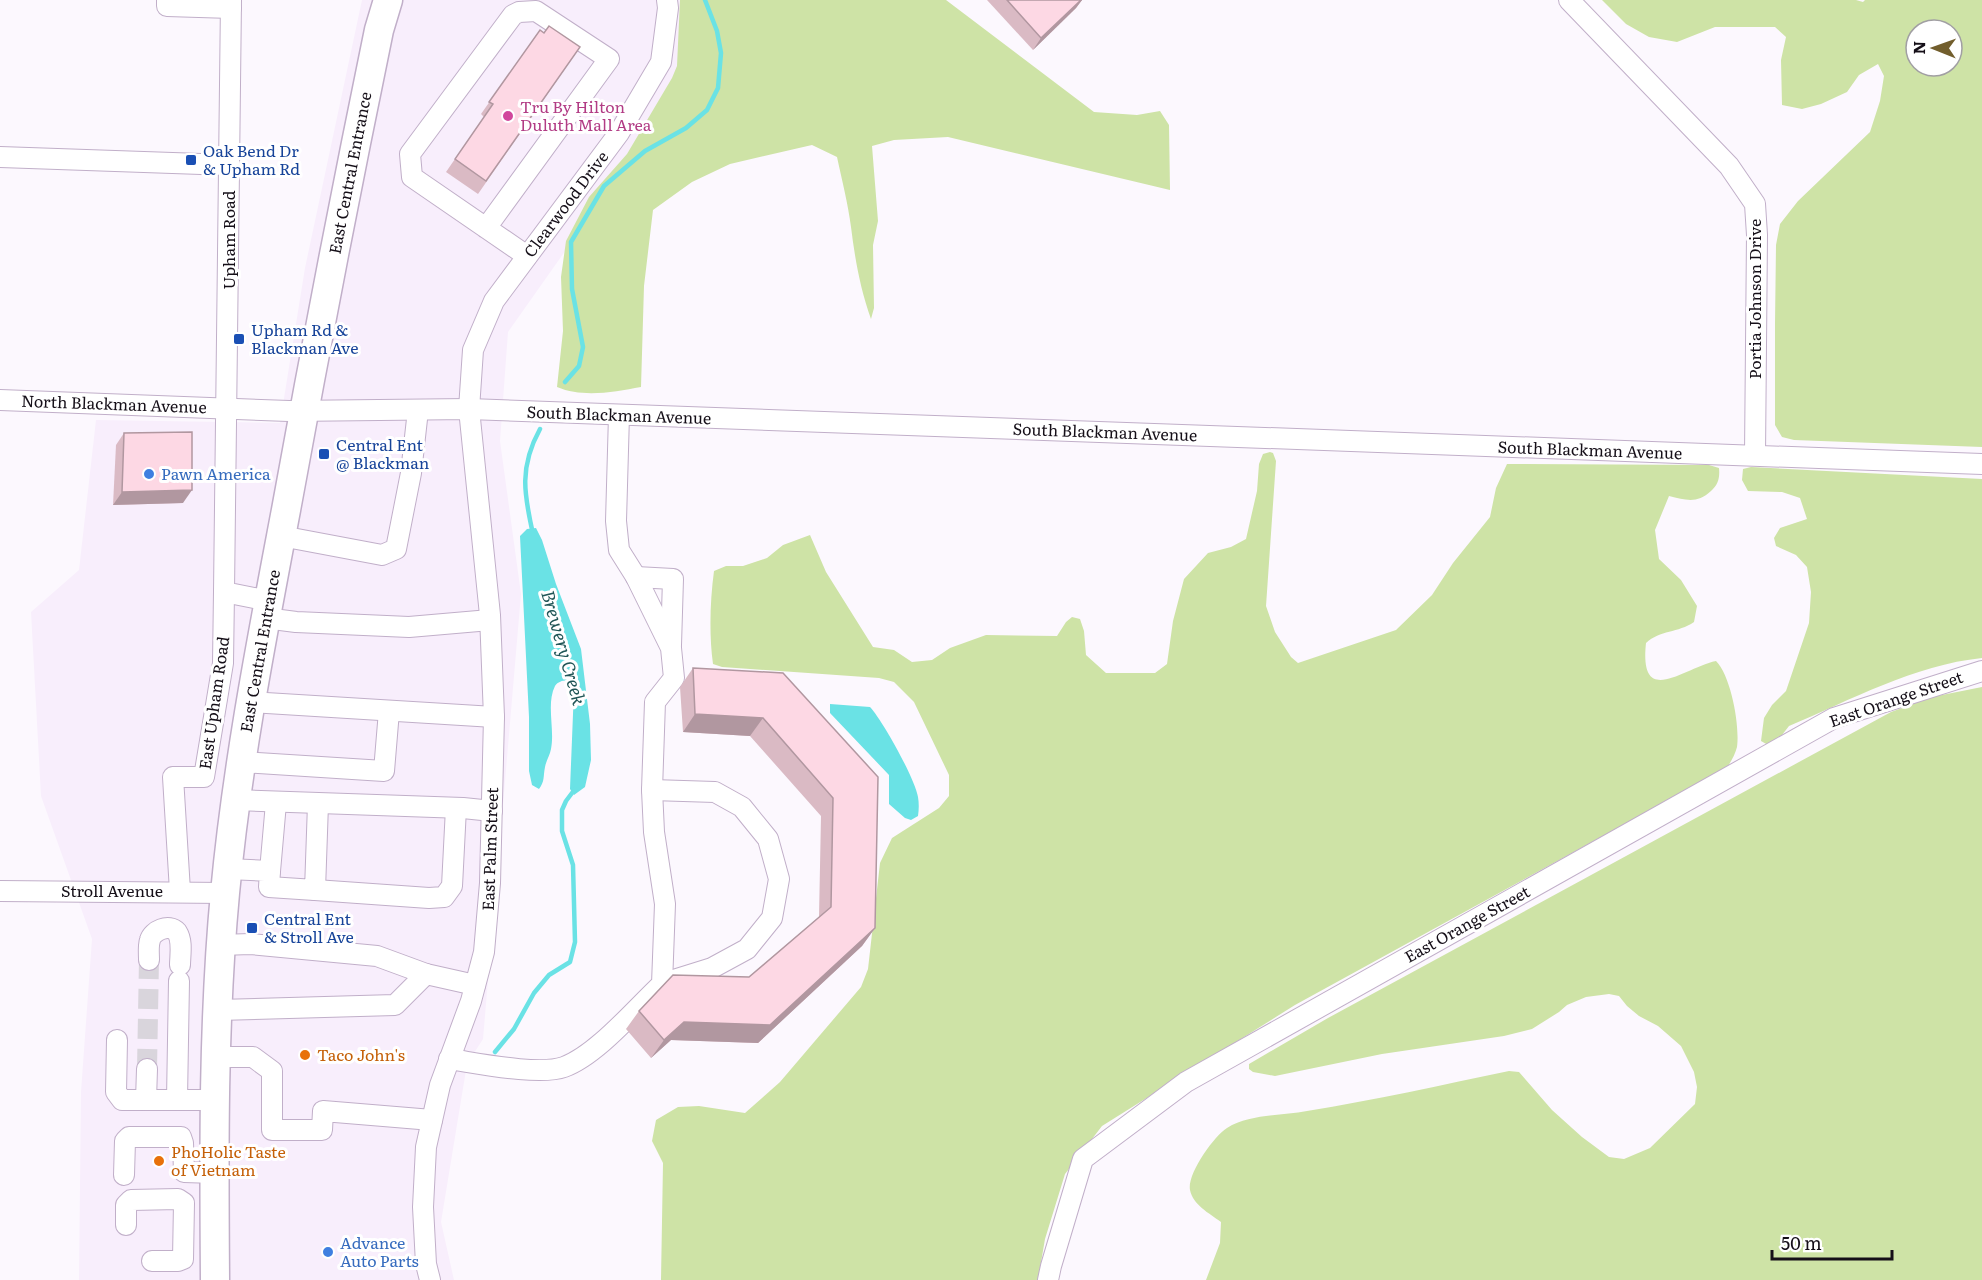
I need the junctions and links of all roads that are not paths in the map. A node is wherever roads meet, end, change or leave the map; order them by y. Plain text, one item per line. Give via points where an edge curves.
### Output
1 (167, 0) edge
2 (382, 0) edge
3 (387, 0) edge
4 (667, 0) edge
5 (1569, 0) edge
6 (231, 4) edge
7 (379, 30) junction
8 (0, 157) edge
9 (230, 165) junction
10 (486, 228) junction
11 (527, 256) junction
12 (0, 400) edge
13 (228, 408) junction
14 (418, 410) junction
15 (469, 410) junction
16 (304, 411) junction
17 (619, 415) junction
18 (1755, 454) junction
19 (1982, 464) edge
20 (281, 536) junction
21 (636, 578) junction
22 (224, 592) junction
23 (267, 610) junction
24 (490, 620) junction
25 (671, 648) junction
26 (1982, 671) edge
27 (250, 702) junction
28 (389, 711) junction
29 (494, 717) junction
30 (241, 762) junction
31 (652, 790) junction
32 (236, 800) junction
33 (276, 803) junction
34 (318, 804) junction
35 (456, 808) junction
36 (492, 811) junction
37 (270, 871) junction
38 (226, 881) junction
39 (315, 890) junction
40 (0, 891) edge
41 (180, 891) junction
42 (221, 945) junction
43 (149, 960) tunnel mouth
44 (426, 974) junction
45 (662, 984) junction
46 (475, 985) junction
47 (218, 1010) junction
48 (117, 1041) dead end
49 (217, 1057) junction
50 (449, 1059) junction
51 (147, 1069) tunnel mouth
52 (146, 1100) junction
53 (177, 1100) junction
54 (216, 1101) junction
55 (432, 1119) junction
56 (215, 1173) junction
57 (124, 1175) dead end
58 (126, 1225) dead end
59 (184, 1228) junction
60 (215, 1228) junction
61 (152, 1261) dead end
62 (215, 1280) edge
63 (430, 1280) edge
64 (1048, 1280) edge

1 - 6 street via 167,6
2 - 7 highway, East Central Entrance
3 - 7 highway, East Central Entrance
4 - 11 street, Clearwood Drive via 661,62 619,133
5 - 18 street, Portia Johnson Drive via 1729,166 1755,204
6 - 9 street, Upham Road
7 - 16 highway, East Central Entrance
8 - 9 street
9 - 13 street, Upham Road
10 - 10 street via 412,177 410,154 513,15 536,11 609,59
10 - 11 street
11 - 15 street, Clearwood Drive via 494,301 473,350
12 - 13 street, North Blackman Avenue
13 - 16 street, South Blackman Avenue
13 - 22 street, East Upham Road
14 - 15 street, South Blackman Avenue
14 - 16 street, South Blackman Avenue
14 - 20 street via 396,549 382,555
15 - 17 street, South Blackman Avenue
15 - 24 street, East Palm Street
16 - 20 highway, East Central Entrance
17 - 18 street, South Blackman Avenue
17 - 21 street via 619,550
18 - 19 street, South Blackman Avenue
20 - 23 highway, East Central Entrance
21 - 25 street
21 - 25 street via 673,579
22 - 23 street
22 - 41 street, East Upham Road via 223,663 204,777 173,777
23 - 24 street via 296,622 409,627
23 - 27 highway, East Central Entrance
24 - 29 street, East Palm Street
25 - 31 street via 674,678 655,702
26 - 64 street, East Orange Street via 1834,717 1186,1082 1083,1159
27 - 28 street
27 - 30 highway, East Central Entrance
28 - 29 street
28 - 30 street via 384,771
29 - 36 street, East Palm Street
30 - 32 highway, East Central Entrance
31 - 45 street via 665,904
31 - 45 street via 715,792 742,807 768,839 779,879 772,918 747,949 712,968
32 - 33 street
32 - 38 highway, East Central Entrance
33 - 34 street
33 - 37 street
34 - 35 street
34 - 39 street
35 - 36 street
35 - 39 street via 452,886 444,897
36 - 46 street, East Palm Street via 484,952
37 - 38 street, Stroll Avenue
37 - 39 street via 270,887
38 - 41 street, Stroll Avenue
38 - 42 highway, East Central Entrance
40 - 41 street, Stroll Avenue
42 - 44 street via 250,944 377,956
42 - 47 highway, East Central Entrance
43 - 53 street via 153,934 160,929 173,929 180,942
44 - 46 street
44 - 47 street via 395,1005
45 - 50 street via 591,1051 563,1067 528,1070
46 - 50 street, East Palm Street
47 - 49 highway, East Central Entrance
48 - 52 street via 116,1092 122,1100
49 - 54 highway, East Central Entrance
49 - 55 street via 253,1057 272,1071 272,1130 322,1130 323,1111
50 - 55 street, East Palm Street
51 - 52 street
52 - 53 street
53 - 54 street
54 - 56 highway, East Central Entrance
55 - 63 street, East Palm Street via 426,1147 423,1207
56 - 57 street via 184,1172 181,1137 129,1137 125,1141
56 - 60 highway, East Central Entrance
58 - 59 street via 126,1205 131,1200 178,1199 184,1203
59 - 60 street
59 - 61 street via 183,1259
60 - 62 highway, East Central Entrance

